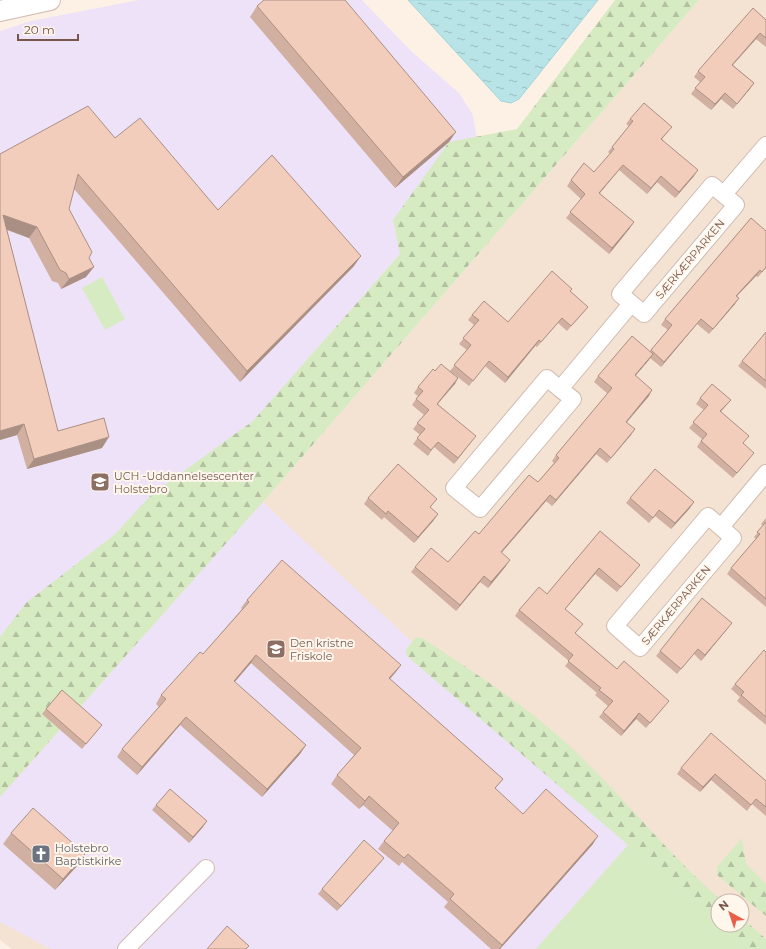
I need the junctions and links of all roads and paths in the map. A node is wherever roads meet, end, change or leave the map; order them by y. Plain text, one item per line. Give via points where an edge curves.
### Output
1 (50, 0) edge
2 (0, 11) edge
3 (766, 145) edge
4 (724, 194) junction
5 (632, 304) junction
6 (560, 388) junction
7 (766, 473) edge
8 (721, 527) junction
9 (206, 868) dead end
10 (126, 949) edge

1 - 2 street
3 - 4 street
4 - 5 street via 712,185 620,294
4 - 5 street, SÆRKÆRPARKEN via 736,205 721,223 644,314
5 - 6 street
6 - 6 street via 547,378 454,488 480,509 572,399
7 - 8 street
8 - 8 street, SÆRKÆRPARKEN via 708,516 615,626 640,648 733,538
9 - 10 street

